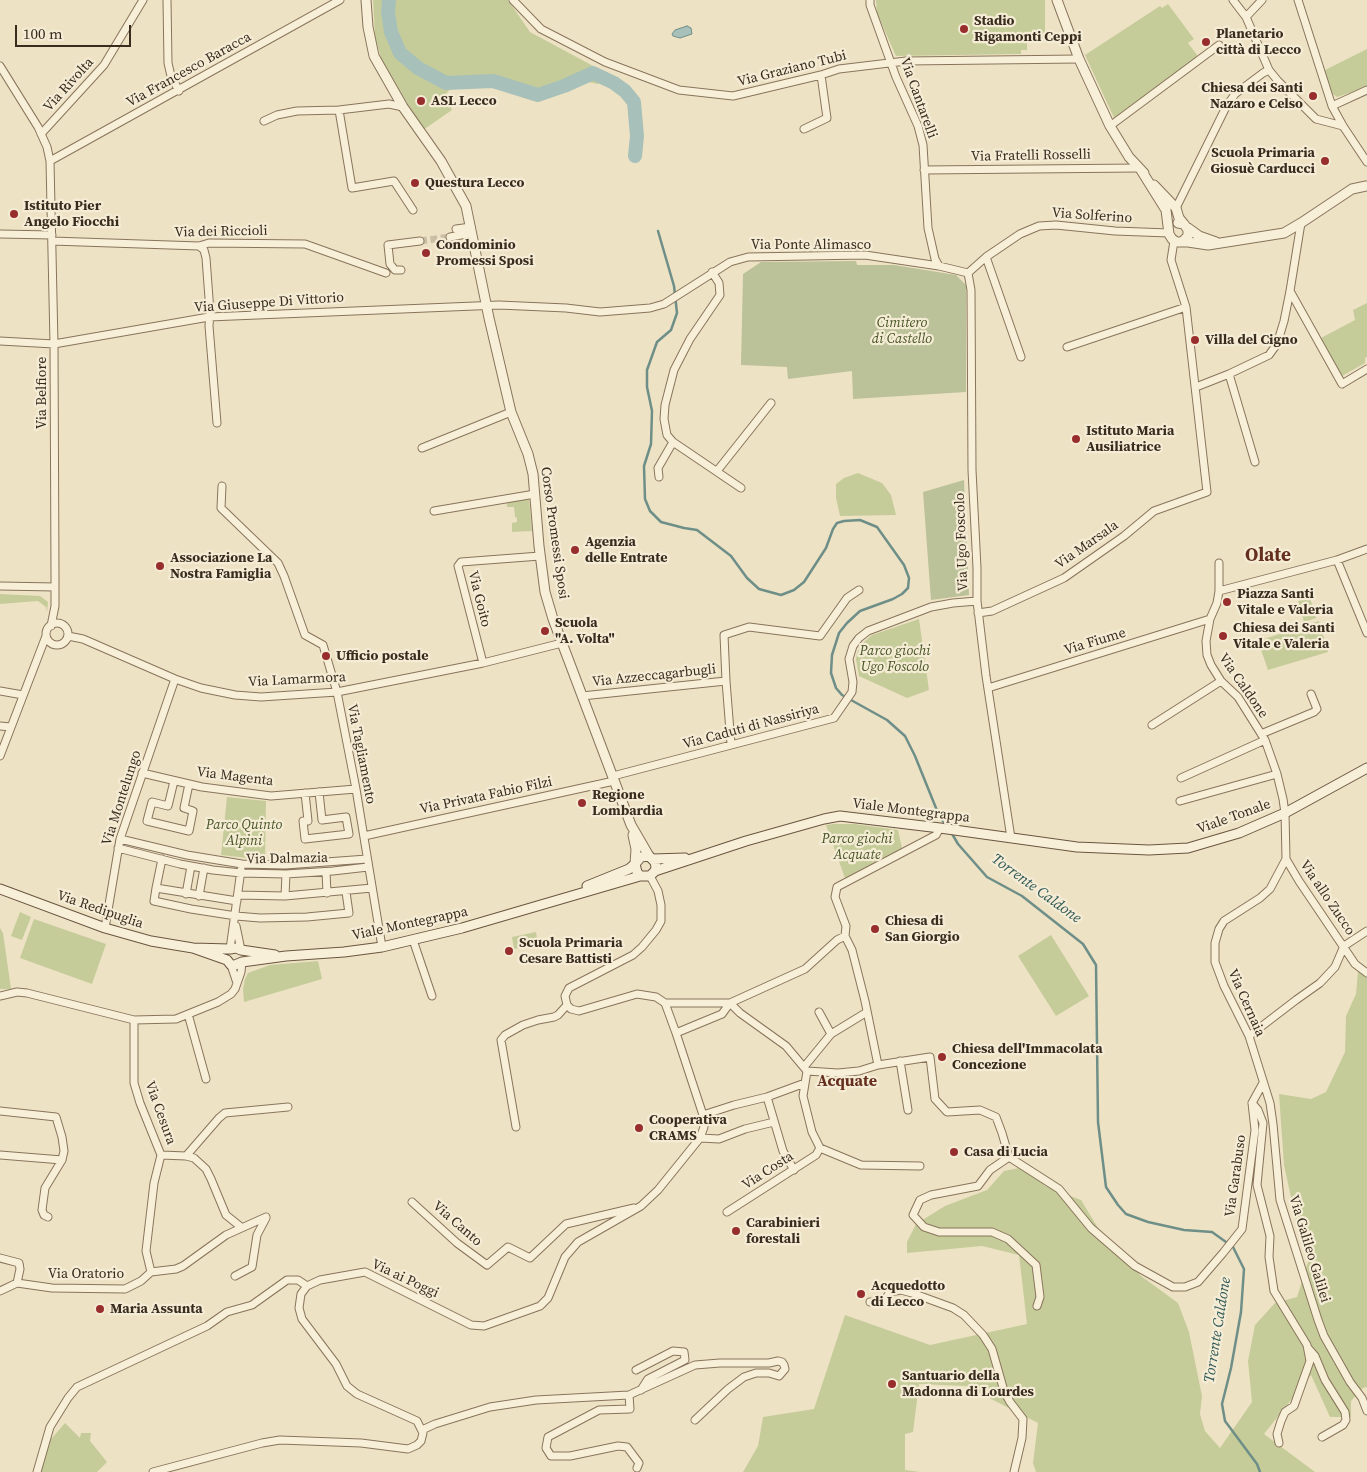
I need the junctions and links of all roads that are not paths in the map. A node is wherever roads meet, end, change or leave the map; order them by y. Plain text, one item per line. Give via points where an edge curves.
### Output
1 (144, 0) edge
2 (167, 0) edge
3 (340, 0) edge
4 (366, 0) edge
5 (513, 0) edge
6 (870, 0) edge
7 (1057, 0) edge
8 (1233, 0) edge
9 (1262, 0) edge
10 (1298, 0) edge
11 (1246, 16) junction
12 (1219, 45) dead end
13 (1079, 59) junction
14 (892, 63) junction
15 (0, 66) edge
16 (1269, 70) junction
17 (821, 75) junction
18 (1367, 90) edge
19 (179, 91) junction
20 (1332, 106) junction
21 (403, 107) junction
22 (339, 110) junction
23 (264, 120) dead end
24 (1110, 126) junction
25 (1343, 126) junction
26 (804, 129) dead end
27 (41, 134) junction
28 (50, 161) junction
29 (1367, 162) edge
30 (1140, 169) junction
31 (924, 170) junction
32 (1366, 176) edge
33 (1367, 187) edge
34 (1176, 208) junction
35 (413, 210) dead end
36 (1301, 223) junction
37 (1185, 226) junction
38 (456, 229) tunnel mouth
39 (472, 230) junction
40 (1169, 232) junction
41 (0, 234) edge
42 (450, 237) tunnel mouth
43 (52, 238) junction
44 (420, 241) tunnel mouth
45 (1178, 241) junction
46 (1223, 243) junction
47 (198, 246) junction
48 (986, 257) junction
49 (939, 266) junction
50 (401, 270) dead end
51 (712, 272) junction
52 (386, 273) dead end
53 (968, 273) junction
54 (1290, 290) junction
55 (487, 305) junction
56 (1186, 307) junction
57 (210, 317) junction
58 (0, 341) edge
59 (54, 344) junction
60 (1067, 347) dead end
61 (1021, 357) dead end
62 (1367, 369) edge
63 (1229, 374) junction
64 (1196, 387) junction
65 (771, 403) dead end
66 (511, 412) junction
67 (217, 423) dead end
68 (673, 442) junction
69 (422, 448) dead end
70 (1256, 462) dead end
71 (717, 471) junction
72 (659, 477) dead end
73 (222, 486) dead end
74 (740, 488) dead end
75 (535, 494) junction
76 (434, 511) dead end
77 (1367, 549) edge
78 (540, 556) junction
79 (1338, 560) junction
80 (1218, 564) dead end
81 (0, 586) edge
82 (56, 587) junction
83 (859, 590) dead end
84 (1218, 591) junction
85 (976, 601) junction
86 (978, 613) junction
87 (1210, 619) junction
88 (51, 626) junction
89 (1367, 633) edge
90 (46, 636) junction
91 (68, 636) junction
92 (562, 643) junction
93 (483, 663) junction
94 (175, 679) junction
95 (726, 681) junction
96 (1221, 681) junction
97 (988, 688) junction
98 (0, 692) edge
99 (337, 692) junction
100 (1311, 694) dead end
101 (23, 695) junction
102 (582, 696) junction
103 (1152, 725) dead end
104 (0, 726) edge
105 (11, 727) junction
106 (1263, 737) junction
107 (731, 744) junction
108 (0, 755) edge
109 (1367, 768) edge
110 (142, 773) junction
111 (1277, 774) junction
112 (614, 778) junction
113 (1181, 778) dead end
114 (174, 781) junction
115 (189, 784) junction
116 (356, 790) junction
117 (319, 792) junction
118 (305, 793) junction
119 (1180, 801) dead end
120 (1285, 813) junction
121 (631, 825) junction
122 (941, 828) junction
123 (364, 836) junction
124 (1010, 838) junction
125 (120, 840) junction
126 (118, 848) junction
127 (651, 858) junction
128 (693, 858) junction
129 (162, 859) junction
130 (1286, 859) junction
131 (367, 863) junction
132 (242, 864) junction
133 (635, 864) junction
134 (191, 866) junction
135 (204, 868) junction
136 (326, 872) junction
137 (241, 873) junction
138 (286, 874) junction
139 (653, 874) junction
140 (640, 876) junction
141 (156, 888) junction
142 (372, 888) junction
143 (0, 889) edge
144 (346, 892) junction
145 (327, 893) junction
146 (186, 894) junction
147 (199, 896) junction
148 (286, 896) junction
149 (238, 898) junction
150 (538, 905) junction
151 (235, 919) junction
152 (105, 928) junction
153 (1367, 931) edge
154 (845, 936) junction
155 (413, 940) junction
156 (1344, 946) junction
157 (382, 947) junction
158 (193, 948) junction
159 (230, 949) junction
160 (241, 950) junction
161 (286, 956) junction
162 (229, 962) junction
163 (242, 962) junction
164 (1367, 974) edge
165 (237, 983) junction
166 (0, 996) edge
167 (432, 996) dead end
168 (665, 1003) junction
169 (730, 1003) junction
170 (567, 1005) junction
171 (818, 1012) dead end
172 (867, 1012) junction
173 (188, 1014) junction
174 (134, 1020) junction
175 (676, 1032) junction
176 (831, 1034) junction
177 (1249, 1036) junction
178 (900, 1061) junction
179 (878, 1065) junction
180 (806, 1069) junction
181 (206, 1079) dead end
182 (805, 1083) junction
183 (1263, 1083) junction
184 (767, 1097) junction
185 (1252, 1103) junction
186 (288, 1107) dead end
187 (908, 1110) dead end
188 (0, 1111) edge
189 (703, 1115) junction
190 (774, 1122) junction
191 (516, 1127) dead end
192 (700, 1138) junction
193 (820, 1148) junction
194 (0, 1155) edge
195 (162, 1155) junction
196 (186, 1156) junction
197 (1009, 1157) junction
198 (62, 1160) junction
199 (920, 1166) dead end
200 (794, 1170) junction
201 (412, 1202) dead end
202 (641, 1206) junction
203 (727, 1212) dead end
204 (48, 1217) dead end
205 (241, 1227) junction
206 (0, 1258) edge
207 (151, 1272) junction
208 (235, 1276) dead end
209 (17, 1283) junction
210 (307, 1286) junction
211 (0, 1292) edge
212 (870, 1302) dead end
213 (1037, 1306) dead end
214 (1307, 1346) junction
215 (636, 1370) dead end
216 (640, 1390) junction
217 (629, 1395) junction
218 (1367, 1411) edge
219 (695, 1420) dead end
220 (422, 1430) junction
221 (1322, 1437) dead end
222 (1279, 1444) dead end
223 (637, 1468) dead end
224 (37, 1472) edge
225 (153, 1472) edge
226 (1014, 1472) edge

1 - 27 street, Via Rivolta via 104,65
2 - 19 street via 168,63
3 - 19 street, Via Francesco Baracca
4 - 21 main road, Corso Promessi Sposi via 374,56
5 - 17 street, Via Graziano Tubi via 541,29 605,62 679,90 733,96
6 - 14 street, Via Cantarelli
7 - 13 main road
8 - 11 street
9 - 11 street
10 - 20 street
11 - 16 street
12 - 24 street
13 - 14 street, Via Graziano Tubi via 954,59
13 - 24 main road
14 - 17 street, Via Graziano Tubi via 847,68
14 - 31 street, Via Cantarelli via 918,126
15 - 27 street, Via Belfiore
16 - 25 street via 1316,120
16 - 34 street via 1235,94
17 - 26 street via 827,118
18 - 20 street
19 - 28 street, Via Francesco Baracca
20 - 25 street
21 - 22 street via 388,104
21 - 39 main road, Corso Promessi Sposi via 460,193
22 - 23 street via 297,111
22 - 35 street via 352,188 394,181
24 - 30 main road
25 - 29 street
27 - 28 street, Via Belfiore
28 - 43 street, Via Belfiore
30 - 31 street, Via Fratelli Rosselli
30 - 34 main road
30 - 40 main road via 1166,210
31 - 49 street, Via Cantarelli via 928,228
32 - 33 main road
33 - 36 main road via 1352,189
34 - 37 main road
36 - 46 main road via 1281,234
36 - 54 street
37 - 40 main road via 1175,224
37 - 45 main road via 1188,236
37 - 46 main road
38 - 39 street
39 - 42 street
39 - 55 main road, Corso Promessi Sposi
40 - 45 main road via 1170,237
40 - 48 street, Via Solferino via 1115,231 1056,224 1039,226 1020,234
41 - 43 street, Via dei Riccioli
43 - 47 street, Via dei Riccioli
43 - 59 street, Via Belfiore
44 - 50 street via 388,245 390,264 395,270
45 - 46 main road via 1208,245
45 - 56 street via 1171,260
47 - 52 street, Via dei Riccioli via 209,243 305,244
47 - 57 street via 204,250 206,258
48 - 53 street, Via Solferino
48 - 61 street
49 - 51 street, Via Ponte Alimasco via 866,256 757,256 730,262
49 - 53 street
51 - 55 street, Via Ponte Alimasco via 664,304 650,308 600,312
51 - 68 street via 719,283 720,294 674,370 665,404 667,435
53 - 85 street, Via Ugo Foscolo via 971,290
54 - 62 street via 1342,384
54 - 63 street via 1277,344 1270,355
55 - 57 street, Via Giuseppe Di Vittorio
55 - 66 main road, Corso Promessi Sposi
56 - 60 street
56 - 64 street
57 - 59 street, Via Giuseppe Di Vittorio
57 - 67 street
58 - 59 street, Via Giuseppe Di Vittorio
59 - 82 street, Via Belfiore
63 - 64 street
63 - 70 street
64 - 86 street, Via Marsala via 1207,492 1154,511 1064,578 992,612
65 - 71 street
66 - 69 street
66 - 75 main road, Corso Promessi Sposi via 528,454
68 - 71 street
68 - 72 street via 658,468
71 - 74 street
73 - 99 street, Via Tagliamento via 222,508 278,563 305,635 323,645
75 - 76 street
75 - 78 main road, Corso Promessi Sposi
77 - 79 street
78 - 92 main road, Corso Promessi Sposi via 545,592
78 - 93 street, Via Goito via 461,562 458,566
79 - 84 street
79 - 89 street
80 - 84 street, Via Caldone
81 - 82 street
82 - 88 street, Via Belfiore
83 - 95 street via 847,598 820,636 749,627 724,635
84 - 87 street, Via Caldone
85 - 86 street, Via Ugo Foscolo
85 - 107 street, Via Caduti di Nassiriya via 932,607 860,638 849,659 852,692 834,718
86 - 97 street, Via Ugo Foscolo
87 - 96 street, Via Caldone via 1207,655
87 - 97 street, Via Fiume
88 - 90 street
88 - 91 street via 61,624 67,629
90 - 91 street via 56,645 63,644
90 - 101 street
91 - 94 street, Via Lamarmora via 83,639
92 - 93 street, Via Lamarmora
92 - 102 main road, Corso Promessi Sposi
93 - 99 street, Via Lamarmora
94 - 99 street, Via Lamarmora via 235,695 261,697
94 - 110 street, Via Montelungo
95 - 102 street, Via Azzeccagarbugli
95 - 107 street, Via Azzeccagarbugli
96 - 103 street
96 - 106 street, Via Caldone via 1238,697
97 - 124 street, Via Ugo Foscolo
98 - 101 street
99 - 116 street, Via Tagliamento
100 - 106 street, Via Caldone via 1317,709 1314,712
101 - 105 street
102 - 112 main road, Corso Promessi Sposi
104 - 105 street
105 - 108 street
106 - 111 street, Via Caldone
106 - 113 street
107 - 112 street, Via Caduti di Nassiriya
109 - 120 main road, Viale Tonale
110 - 114 street, Via Magenta
110 - 125 street, Via Montelungo
111 - 119 street
111 - 120 street, Via Caldone
112 - 121 main road, Corso Promessi Sposi
112 - 123 street, Via Privata Fabio Filzi
114 - 115 street, Via Magenta
114 - 115 street via 168,806 152,802 147,821 189,831 193,811 184,808
115 - 118 street, Via Magenta via 271,796
116 - 117 street, Via Magenta
116 - 123 street, Via Tagliamento
117 - 118 street, Via Magenta
117 - 118 street via 322,820 346,817 349,834 304,840 303,822 308,821
120 - 124 main road, Viale Tonale via 1239,833 1188,848 1104,849
120 - 130 street
121 - 127 main road, Corso Promessi Sposi
121 - 133 main road, Corso Promessi Sposi via 636,849
122 - 124 main road, Viale Montegrappa
122 - 128 main road, Viale Montegrappa via 840,816
122 - 154 street via 936,835 836,887 835,897 846,926
123 - 131 street, Via Tagliamento
125 - 126 street, Via Montelungo
125 - 132 street, Via Dalmazia
126 - 129 street, Via Dalmazia
126 - 152 street, Via Montelungo
127 - 128 main road, Viale Montegrappa
127 - 133 main road via 641,857
127 - 139 main road via 656,862
128 - 139 main road, Viale Montegrappa
129 - 134 street, Via Dalmazia
129 - 141 street
130 - 156 street, Via allo Zucco
130 - 177 street, Via Cernaia via 1265,894 1224,921 1215,943 1215,962
131 - 132 street, Via Dalmazia
131 - 136 street, Via Dalmazia
131 - 142 street, Via Tagliamento
132 - 137 street
133 - 140 main road
133 - 150 main road, Viale Montegrappa
134 - 135 street, Via Dalmazia
134 - 146 street
135 - 137 street, Via Dalmazia
135 - 147 street
136 - 138 street, Via Dalmazia
136 - 145 street
137 - 138 street, Via Dalmazia
137 - 149 street
138 - 148 street
139 - 140 main road
139 - 170 street via 661,921 656,930 633,955 569,988 564,996
140 - 150 main road, Viale Montegrappa
141 - 146 street
141 - 151 street via 154,901
142 - 144 street
142 - 157 street, Via Tagliamento
143 - 152 main road, Via Redipuglia
144 - 145 street
144 - 151 street via 349,914
145 - 148 street
146 - 147 street
147 - 149 street
148 - 149 street
149 - 151 street
150 - 155 main road, Viale Montegrappa
151 - 159 street
151 - 160 street
152 - 158 main road, Via Redipuglia via 151,942
153 - 156 street
154 - 169 street via 805,969
154 - 172 street via 852,950
155 - 157 main road, Viale Montegrappa
155 - 167 street
156 - 164 street, Via allo Zucco via 1355,964
156 - 177 street via 1336,967 1320,983
157 - 161 main road, Viale Montegrappa
158 - 159 main road, Via Redipuglia
158 - 162 main road, Via Redipuglia
159 - 160 main road, Viale Montegrappa
159 - 162 main road via 227,954
160 - 161 main road, Viale Montegrappa
160 - 163 main road
161 - 163 main road, Viale Montegrappa
162 - 163 main road, Viale Montegrappa via 239,965
162 - 165 street
163 - 165 street
165 - 173 street via 231,994
166 - 174 street via 27,993
168 - 169 street
168 - 170 street via 656,997 637,994 579,1011
168 - 175 street
169 - 175 street via 722,1014
169 - 180 street via 786,1046
170 - 191 street via 558,1015 523,1025 505,1034 502,1040
171 - 176 street
172 - 176 street
172 - 179 street
173 - 174 street via 176,1019
173 - 181 street
174 - 195 street, Via Cesura via 134,1083
175 - 189 street
176 - 180 street
177 - 183 street, Via Cernaia
178 - 179 street
178 - 187 street
178 - 197 street via 930,1057 935,1099 947,1112 980,1110 996,1117
179 - 180 street via 838,1073
180 - 182 street
182 - 184 street
182 - 193 street via 803,1096 812,1132
183 - 185 street
183 - 218 street, Via Galileo Galilei via 1270,1103 1280,1200 1318,1320
184 - 189 street
184 - 190 street
185 - 197 street, Via Garabuso via 1256,1130 1242,1229 1198,1282 1184,1287 1173,1287 1135,1266 1091,1228 1058,1189
185 - 214 street via 1263,1123 1257,1185 1270,1236 1269,1257 1274,1291
186 - 196 street via 225,1113
188 - 198 street via 56,1117 64,1151
189 - 192 street via 704,1127
190 - 192 street via 719,1138
190 - 200 street via 783,1151
192 - 202 street, Via ai Poggi
193 - 199 street via 861,1165
193 - 200 street, Via Costa via 816,1155
194 - 198 street
195 - 196 street
195 - 207 street, Via Cesura via 154,1183 146,1251
196 - 205 street via 194,1158 206,1169 226,1215
197 - 213 street via 990,1170 978,1186 931,1194 920,1200 913,1215 924,1227 939,1232 992,1232 1008,1240 1036,1265 1040,1297
198 - 204 street via 45,1188 42,1210
200 - 203 street, Via Costa
201 - 202 street, Via Canto via 487,1265 508,1247 530,1258 566,1224
202 - 210 street, Via ai Poggi via 578,1242 565,1257 548,1298 540,1306 484,1326 471,1325 365,1272 320,1280
205 - 207 street via 183,1266
205 - 208 street via 266,1217 257,1235 252,1267
206 - 209 street via 19,1263
207 - 209 street, Via Oratorio via 125,1289 52,1288
209 - 211 street
210 - 220 street via 299,1301 300,1313 336,1364 347,1386 357,1394 417,1421
210 - 224 street via 298,1280 287,1280 252,1305 227,1312 207,1326 77,1386 50,1427
212 - 226 street via 883,1303 890,1292 912,1293 953,1308 984,1335 992,1349 1004,1391 1023,1419
214 - 221 street via 1345,1412 1343,1425
214 - 222 street via 1310,1361 1294,1406 1285,1412 1281,1421 1277,1434
215 - 216 street via 673,1351 684,1352 684,1360 648,1379
216 - 217 street
216 - 219 street via 695,1365 778,1361 784,1365 785,1370 779,1376 756,1373 744,1377
217 - 220 street via 536,1400 490,1407
217 - 223 street via 630,1408 599,1410 548,1437 546,1448 551,1456 570,1456 627,1447 639,1464
220 - 225 street via 421,1441 408,1449 361,1442 280,1440

